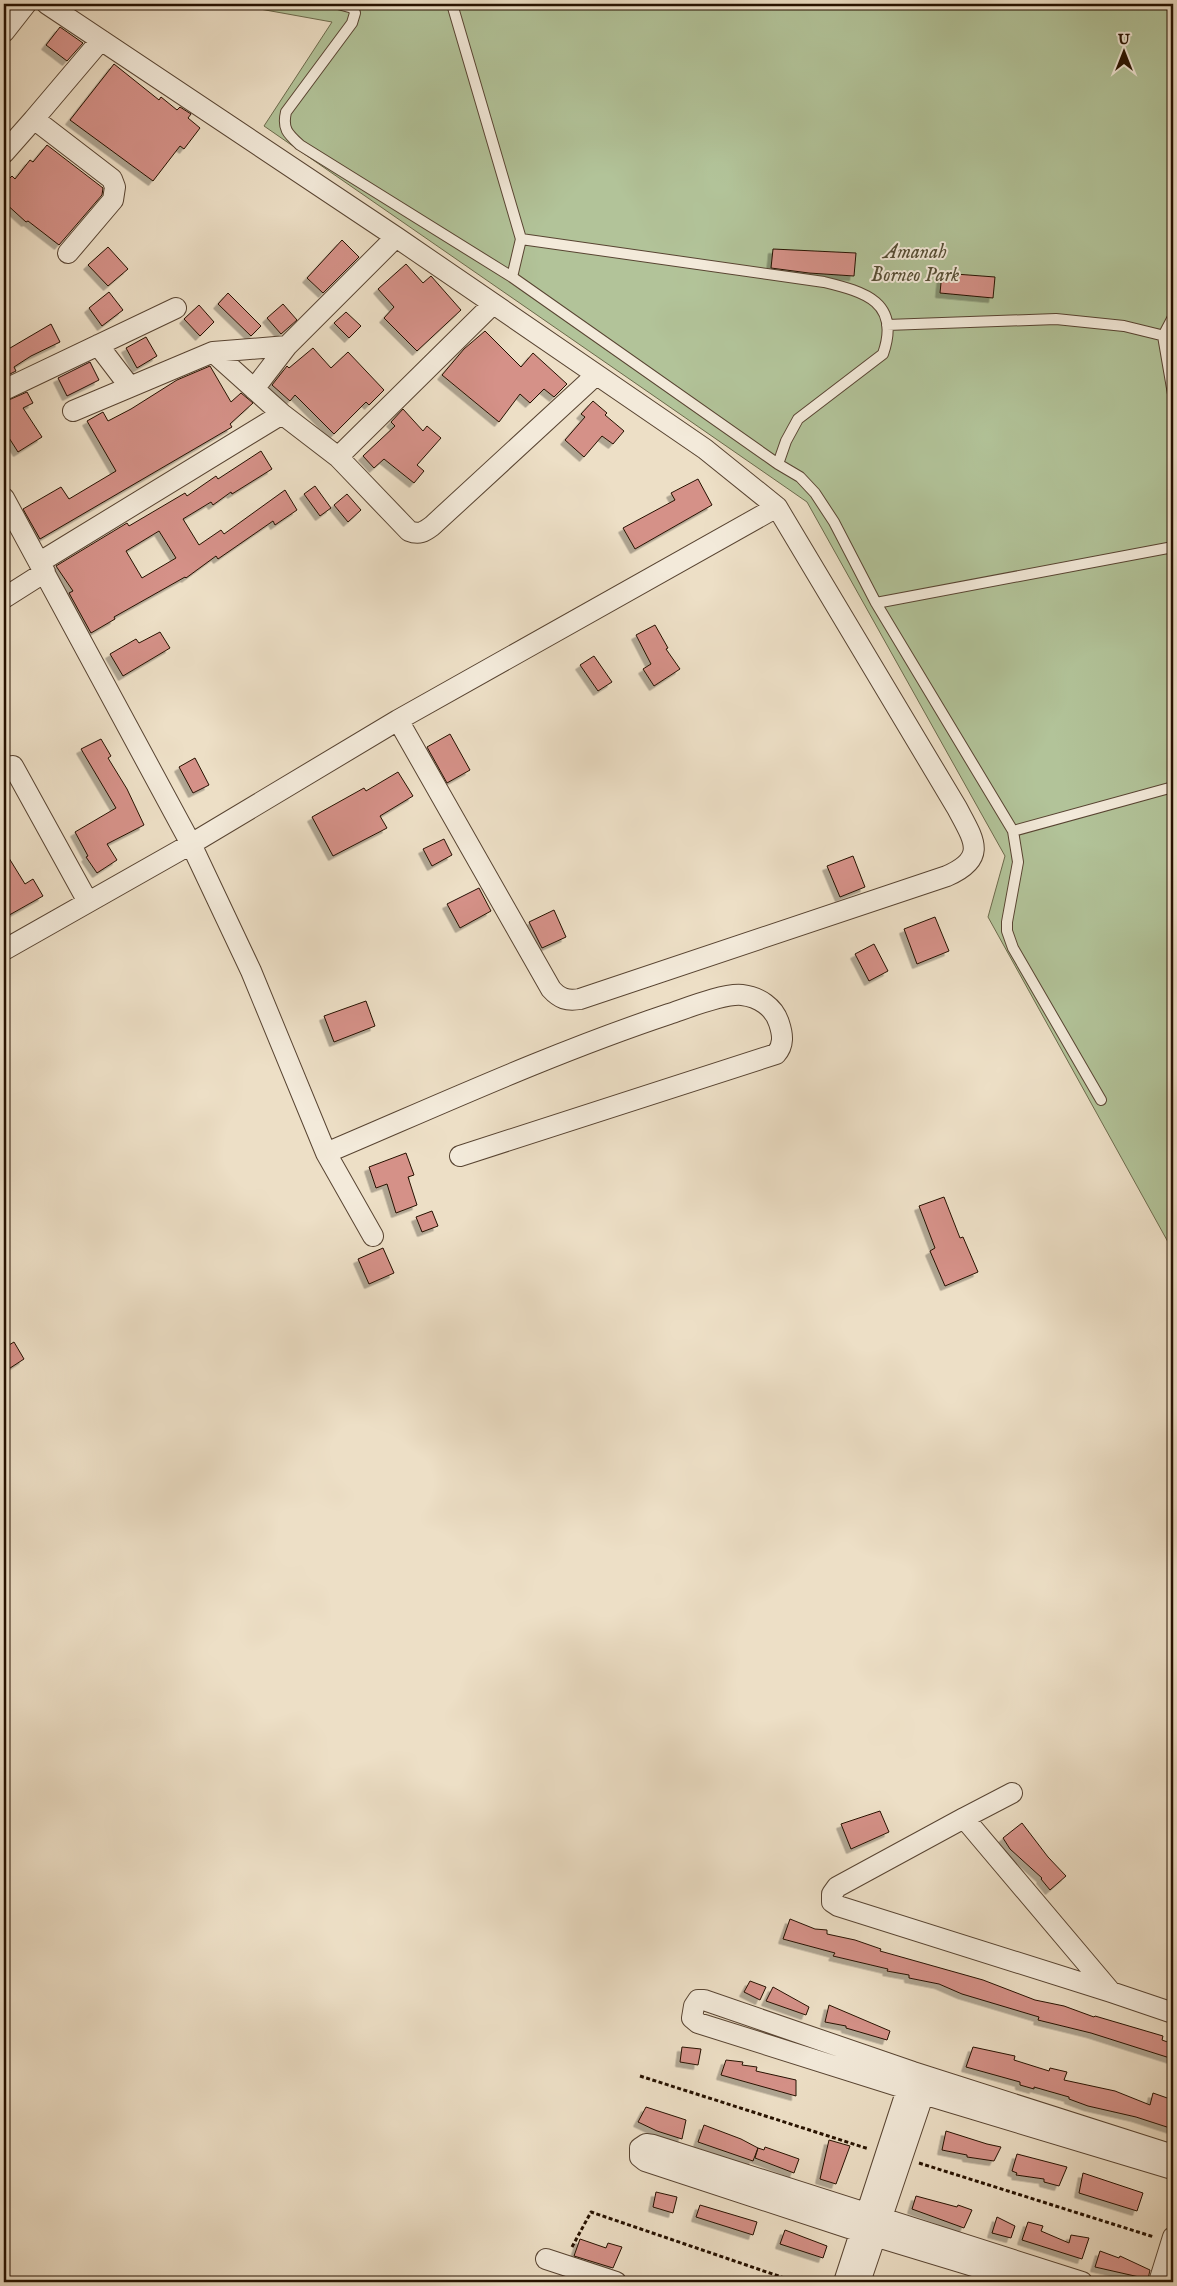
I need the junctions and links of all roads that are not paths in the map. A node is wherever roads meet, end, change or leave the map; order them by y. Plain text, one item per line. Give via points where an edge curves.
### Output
1 (26, 4) edge
2 (47, 4) edge
3 (338, 4) edge
4 (452, 4) edge
5 (4, 32) edge
6 (101, 40) junction
7 (34, 120) junction
8 (4, 153) edge
9 (396, 237) junction
10 (521, 239) junction
11 (68, 253) dead end
12 (512, 277) junction
13 (493, 304) junction
14 (176, 308) dead end
15 (1173, 317) edge
16 (887, 325) junction
17 (1168, 337) edge
18 (98, 345) junction
19 (287, 346) junction
20 (213, 352) junction
21 (596, 375) junction
22 (130, 387) junction
23 (254, 389) junction
24 (4, 390) edge
25 (1173, 394) edge
26 (73, 411) dead end
27 (282, 414) junction
28 (338, 457) junction
29 (778, 464) junction
30 (4, 498) edge
31 (777, 507) junction
32 (1173, 547) edge
33 (43, 567) junction
34 (4, 598) edge
35 (876, 603) junction
36 (398, 720) junction
37 (13, 766) dead end
38 (1173, 787) edge
39 (1013, 830) junction
40 (191, 844) junction
41 (88, 902) junction
42 (6, 944) edge
43 (1101, 1100) dead end
44 (326, 1153) junction
45 (460, 1156) dead end
46 (373, 1236) dead end
47 (1012, 1793) dead end
48 (964, 1818) junction
49 (1111, 1992) junction
50 (1173, 2013) edge
51 (918, 2083) junction
52 (1173, 2164) edge
53 (871, 2225) junction
54 (1172, 2240) edge
55 (546, 2259) dead end
56 (616, 2282) edge
57 (844, 2282) edge
58 (860, 2282) edge
59 (1026, 2282) edge
60 (1082, 2282) edge
61 (1158, 2282) edge

1 - 5 street
2 - 6 street
3 - 12 lane via 353,8 352,23 286,112 285,131 300,145
4 - 10 lane
6 - 7 street
6 - 9 street
7 - 8 street
7 - 11 street via 115,183 113,200
9 - 13 street
9 - 19 street
10 - 12 lane
10 - 16 lane via 824,282 857,290 873,298 883,310
12 - 29 lane
13 - 21 street
13 - 28 street
14 - 18 street
15 - 17 lane
16 - 17 lane via 1056,319 1124,326
16 - 29 lane via 888,338 883,354 798,419
17 - 25 lane
18 - 22 street
18 - 24 street
19 - 20 street
19 - 23 street
20 - 22 street
20 - 23 street
21 - 28 street via 423,533 409,531
21 - 31 street via 705,449
22 - 26 street
23 - 27 street
27 - 28 street
27 - 33 street
29 - 35 lane via 800,477 815,493 834,522
30 - 33 street
31 - 36 street
31 - 36 street via 969,831 974,845 973,854 964,868 569,1001 558,997 552,989
32 - 35 lane
33 - 34 street
33 - 40 street
35 - 39 lane
36 - 40 street
37 - 41 street
38 - 39 lane
39 - 43 lane via 1018,862 1007,922 1010,940
40 - 41 street
40 - 44 street via 251,971
41 - 42 street
44 - 45 street via 584,1045 711,1000 741,994 760,1000 771,1008 779,1021 782,1048 776,1054
44 - 46 street
47 - 48 street
48 - 49 street
48 - 49 street via 837,1887 832,1894 832,1902
49 - 50 street
51 - 51 street via 698,2023 692,2018 694,2006 698,2000 704,2000
51 - 52 street
51 - 53 street
53 - 53 street via 641,2159 640,2148 646,2144 653,2145
53 - 57 street
53 - 58 street
53 - 59 street
53 - 60 street
54 - 61 street
55 - 56 street

